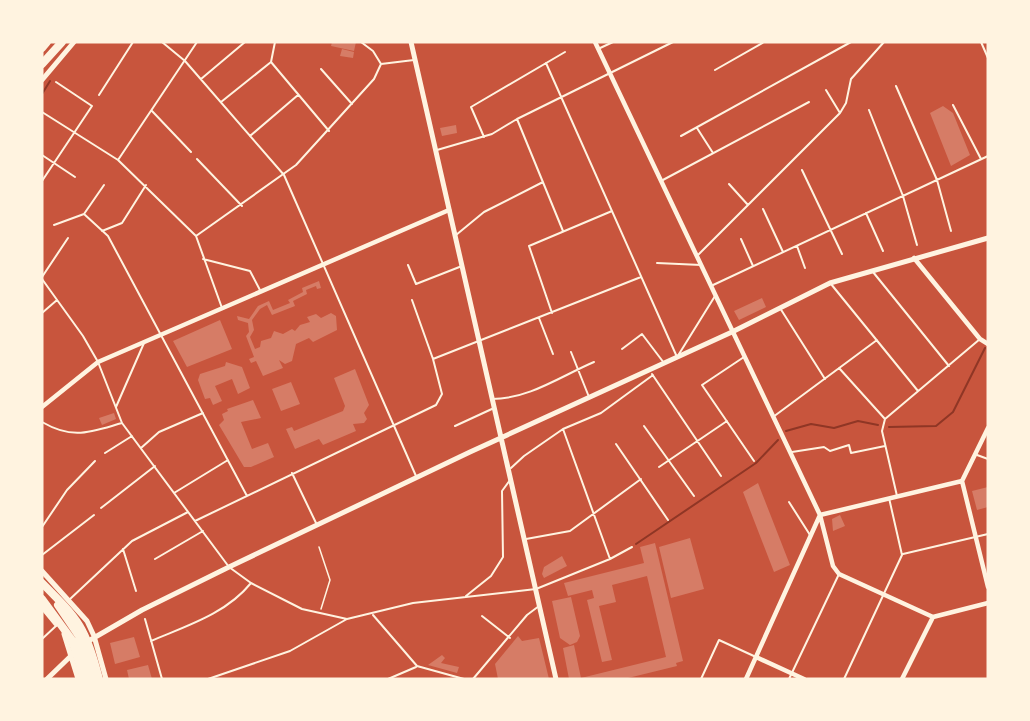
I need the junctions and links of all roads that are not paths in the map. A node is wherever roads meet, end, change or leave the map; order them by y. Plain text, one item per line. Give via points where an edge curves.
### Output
1 (47, 42) edge
2 (62, 42) edge
3 (72, 42) edge
4 (133, 42) edge
5 (162, 42) edge
6 (197, 42) edge
7 (245, 42) edge
8 (275, 42) edge
9 (361, 42) edge
10 (411, 42) edge
11 (595, 42) edge
12 (613, 42) edge
13 (673, 42) edge
14 (764, 42) edge
15 (851, 42) edge
16 (884, 42) edge
17 (981, 42) edge
18 (42, 48) edge
19 (598, 49) junction
20 (565, 52) dead end
21 (988, 58) edge
22 (415, 60) junction
23 (185, 61) junction
24 (271, 62) junction
25 (546, 63) junction
26 (42, 64) edge
27 (381, 64) junction
28 (321, 69) dead end
29 (715, 70) dead end
30 (610, 74) junction
31 (42, 75) edge
32 (201, 79) junction
33 (42, 80) edge
34 (56, 82) dead end
35 (896, 86) dead end
36 (826, 90) dead end
37 (298, 94) junction
38 (99, 95) dead end
39 (562, 98) junction
40 (221, 102) junction
41 (809, 102) dead end
42 (352, 105) junction
43 (953, 105) dead end
44 (151, 110) junction
45 (869, 111) dead end
46 (42, 112) edge
47 (840, 112) junction
48 (517, 119) junction
49 (696, 127) junction
50 (329, 131) junction
51 (74, 132) junction
52 (250, 136) junction
53 (681, 136) dead end
54 (484, 137) junction
55 (435, 151) junction
56 (191, 152) dead end
57 (713, 153) junction
58 (42, 155) edge
59 (988, 156) edge
60 (197, 159) dead end
61 (981, 159) junction
62 (118, 160) junction
63 (54, 163) junction
64 (802, 170) dead end
65 (284, 175) junction
66 (75, 177) dead end
67 (937, 180) junction
68 (42, 181) edge
69 (661, 181) junction
70 (543, 182) junction
71 (729, 184) dead end
72 (104, 185) dead end
73 (146, 185) junction
74 (903, 196) junction
75 (748, 205) junction
76 (242, 206) junction
77 (762, 209) dead end
78 (449, 210) junction
79 (612, 211) junction
80 (84, 213) junction
81 (866, 213) junction
82 (54, 225) dead end
83 (830, 230) junction
84 (102, 231) junction
85 (563, 231) junction
86 (951, 231) dead end
87 (455, 236) junction
88 (196, 237) junction
89 (68, 238) dead end
90 (988, 238) edge
91 (741, 239) dead end
92 (917, 245) dead end
93 (797, 246) junction
94 (883, 251) dead end
95 (783, 252) junction
96 (842, 254) dead end
97 (696, 256) junction
98 (914, 258) junction
99 (203, 259) junction
100 (657, 263) dead end
101 (408, 265) dead end
102 (701, 265) junction
103 (324, 266) junction
104 (462, 266) junction
105 (753, 266) junction
106 (805, 268) dead end
107 (871, 270) junction
108 (641, 277) junction
109 (42, 278) edge
110 (830, 283) junction
111 (710, 286) junction
112 (261, 292) junction
113 (715, 296) junction
114 (57, 300) junction
115 (412, 300) dead end
116 (779, 307) junction
117 (222, 308) junction
118 (42, 313) edge
119 (552, 313) junction
120 (539, 318) junction
121 (732, 332) junction
122 (160, 333) junction
123 (980, 339) junction
124 (145, 340) junction
125 (877, 340) junction
126 (479, 343) junction
127 (988, 344) edge
128 (622, 349) dead end
129 (571, 352) dead end
130 (553, 354) dead end
131 (677, 357) junction
132 (744, 357) junction
133 (433, 359) junction
134 (98, 362) junction
135 (594, 362) dead end
136 (664, 363) junction
137 (949, 366) junction
138 (839, 368) junction
139 (578, 369) junction
140 (651, 373) junction
141 (825, 379) junction
142 (918, 391) junction
143 (589, 397) junction
144 (492, 399) junction
145 (42, 407) edge
146 (116, 407) junction
147 (494, 408) junction
148 (203, 413) junction
149 (773, 417) junction
150 (885, 419) junction
151 (727, 421) junction
152 (42, 422) edge
153 (122, 423) junction
154 (394, 425) junction
155 (455, 426) dead end
156 (644, 426) dead end
157 (988, 428) edge
158 (563, 429) junction
159 (132, 436) junction
160 (501, 437) junction
161 (696, 441) junction
162 (616, 444) dead end
163 (885, 446) junction
164 (141, 448) junction
165 (105, 453) dead end
166 (790, 453) junction
167 (976, 454) junction
168 (988, 459) edge
169 (228, 460) junction
170 (95, 461) dead end
171 (668, 461) junction
172 (754, 461) dead end
173 (155, 466) junction
174 (658, 467) dead end
175 (508, 470) junction
176 (292, 473) junction
177 (721, 476) dead end
178 (417, 477) junction
179 (511, 479) junction
180 (640, 479) junction
181 (962, 481) junction
182 (174, 493) junction
183 (247, 496) junction
184 (694, 496) dead end
185 (897, 496) junction
186 (889, 498) junction
187 (789, 502) dead end
188 (101, 508) dead end
189 (188, 512) junction
190 (594, 514) junction
191 (94, 515) dead end
192 (820, 515) junction
193 (668, 520) dead end
194 (195, 521) junction
195 (317, 525) junction
196 (42, 527) edge
197 (203, 531) junction
198 (988, 534) edge
199 (812, 537) junction
200 (976, 537) junction
201 (524, 539) junction
202 (632, 547) dead end
203 (123, 549) junction
204 (42, 555) edge
205 (902, 555) junction
206 (155, 559) dead end
207 (610, 559) junction
208 (229, 567) junction
209 (42, 571) edge
210 (839, 574) junction
211 (251, 583) junction
212 (42, 584) edge
213 (988, 587) edge
214 (536, 589) junction
215 (136, 591) dead end
216 (42, 594) edge
217 (883, 595) junction
218 (466, 596) junction
219 (42, 599) edge
220 (69, 600) junction
221 (988, 603) edge
222 (540, 606) junction
223 (42, 607) edge
224 (373, 615) junction
225 (482, 616) dead end
226 (933, 617) junction
227 (145, 619) dead end
228 (348, 619) junction
229 (57, 625) junction
230 (75, 628) junction
231 (94, 636) junction
232 (510, 638) junction
233 (42, 639) edge
234 (151, 641) junction
235 (72, 655) junction
236 (756, 657) junction
237 (417, 666) junction
238 (792, 673) junction
239 (47, 679) edge
240 (78, 679) edge
241 (84, 679) edge
242 (91, 679) edge
243 (99, 679) edge
244 (106, 679) edge
245 (162, 679) edge
246 (208, 679) edge
247 (388, 679) edge
248 (464, 679) edge
249 (473, 679) edge
250 (556, 679) edge
251 (701, 679) edge
252 (746, 679) edge
253 (789, 679) edge
254 (804, 679) edge
255 (844, 679) edge
256 (902, 679) edge

1 - 18 highway
2 - 26 highway
3 - 31 street
3 - 33 street
4 - 38 lane
5 - 23 lane
6 - 23 lane
7 - 32 lane
8 - 24 lane
9 - 27 lane
10 - 22 street
11 - 19 street
12 - 19 lane
13 - 30 lane
14 - 29 lane
15 - 49 lane
16 - 47 lane via 851,79 846,104
17 - 21 lane
19 - 30 street
20 - 25 lane
22 - 27 lane
22 - 55 street
23 - 32 lane
23 - 44 lane
24 - 37 lane
24 - 40 lane
25 - 39 lane
25 - 54 lane via 471,107
27 - 42 lane
28 - 42 lane
30 - 39 lane
30 - 69 street
32 - 40 lane
34 - 51 lane via 92,106
35 - 67 lane
36 - 47 lane
37 - 50 lane
37 - 52 lane
39 - 48 lane
39 - 79 lane
40 - 52 lane
41 - 57 lane
42 - 50 lane
43 - 61 lane
44 - 56 lane
44 - 62 lane
45 - 74 lane
46 - 51 lane
47 - 75 lane
48 - 54 lane
48 - 70 lane
49 - 53 lane
49 - 57 lane
50 - 65 lane
51 - 62 lane
51 - 63 lane
52 - 65 lane
54 - 55 lane
55 - 78 street
57 - 69 lane
58 - 63 lane
59 - 61 lane
60 - 76 lane
61 - 67 lane
62 - 73 lane
63 - 66 lane
63 - 68 lane
64 - 83 lane
65 - 76 lane
65 - 103 lane
67 - 74 lane
67 - 86 lane
69 - 97 street
70 - 85 lane
70 - 87 lane via 484,212
71 - 75 lane
72 - 80 lane
73 - 84 lane via 122,223
73 - 88 lane
74 - 81 lane
74 - 92 lane
75 - 97 lane
76 - 88 lane
77 - 95 lane
78 - 87 street
78 - 103 street
79 - 85 lane
79 - 108 lane
80 - 82 lane
80 - 84 lane
81 - 83 lane
81 - 94 lane
83 - 93 lane
83 - 96 lane
84 - 122 lane
85 - 119 lane via 529,246
87 - 104 street
88 - 99 lane
89 - 109 lane
90 - 98 street
91 - 105 lane
93 - 95 lane
93 - 106 lane
95 - 105 lane
97 - 102 street
98 - 107 street
98 - 123 street
99 - 112 lane via 250,271
99 - 117 lane
100 - 102 lane
101 - 104 lane via 416,284
102 - 111 street
103 - 112 street
103 - 154 lane
104 - 126 street
105 - 111 lane
107 - 110 street
107 - 137 lane
108 - 119 lane
108 - 131 lane
109 - 114 lane
110 - 116 street
110 - 125 lane
111 - 113 street
112 - 117 street
113 - 121 street
113 - 131 lane
114 - 118 lane
114 - 134 lane
115 - 133 lane
116 - 121 street
116 - 141 lane
117 - 122 street
119 - 120 lane
120 - 126 lane
120 - 130 lane
121 - 131 street
121 - 132 street
122 - 124 street
122 - 148 lane
123 - 127 street
123 - 137 lane
124 - 134 street
124 - 146 lane
125 - 138 lane
125 - 142 lane
126 - 133 lane
126 - 144 street
128 - 136 lane via 642,334
129 - 139 lane
131 - 136 street
132 - 149 street
132 - 151 lane via 702,385
133 - 154 lane via 440,400
134 - 145 street
134 - 146 lane
135 - 139 lane
136 - 140 street
137 - 142 lane
138 - 141 lane
138 - 150 lane
139 - 143 lane
139 - 144 lane via 525,395
140 - 143 street
140 - 158 lane via 601,413
140 - 161 lane
141 - 149 lane
142 - 150 lane
143 - 160 street
144 - 147 street
146 - 153 lane
147 - 155 lane
147 - 160 street
148 - 164 lane via 159,432
148 - 169 lane
149 - 166 street
150 - 163 lane
151 - 161 lane
151 - 172 lane
152 - 153 lane via 66,433 81,434
153 - 159 lane
154 - 176 lane
154 - 178 lane
156 - 171 lane
157 - 167 street
158 - 175 lane
158 - 190 lane
159 - 164 lane
159 - 165 lane
160 - 175 street
160 - 178 street
161 - 171 lane
161 - 177 lane
162 - 180 lane
163 - 166 lane via 851,453 849,445 830,451 824,447
163 - 185 lane
164 - 173 lane
166 - 192 street
167 - 168 lane
167 - 181 street
169 - 182 lane
169 - 183 lane
170 - 196 lane via 67,490
171 - 174 lane
171 - 184 lane
173 - 182 lane
173 - 188 lane
175 - 179 street
176 - 183 lane
176 - 195 lane
178 - 195 street
179 - 201 street
179 - 218 lane via 502,491 503,557 491,576
180 - 190 lane
180 - 193 lane
181 - 185 street
181 - 200 street
182 - 189 lane
183 - 194 lane
185 - 186 street
186 - 192 street
186 - 205 lane
187 - 199 lane
189 - 194 lane
189 - 203 lane
190 - 201 lane via 570,531
190 - 207 lane
191 - 204 lane
192 - 199 street
192 - 210 street via 833,566
194 - 197 lane
195 - 208 street
197 - 206 lane
197 - 208 lane
198 - 200 lane
199 - 236 street
200 - 205 lane
200 - 213 street
201 - 214 street
202 - 207 lane
203 - 215 lane
203 - 220 lane
205 - 217 lane
207 - 214 lane
208 - 211 lane
208 - 231 street
209 - 220 street
210 - 217 street
210 - 238 lane
211 - 228 lane via 302,609
211 - 234 lane via 225,607
212 - 230 highway
212 - 243 highway via 81,625
214 - 218 lane
214 - 222 street
216 - 230 highway
217 - 226 street
217 - 255 lane
218 - 224 lane via 413,603
219 - 241 highway via 72,640
220 - 231 street
221 - 226 street
222 - 232 lane via 527,615
222 - 250 street
223 - 229 street
224 - 228 lane
224 - 237 lane
225 - 232 lane
226 - 256 street
227 - 234 lane
228 - 246 lane via 290,651
229 - 233 lane
229 - 235 street
230 - 242 highway
231 - 235 street
231 - 244 street
232 - 249 lane
234 - 245 lane
235 - 239 street
235 - 240 street
236 - 238 street
236 - 251 lane via 719,640
236 - 252 street
237 - 247 lane
237 - 248 lane
238 - 253 lane
238 - 254 street

